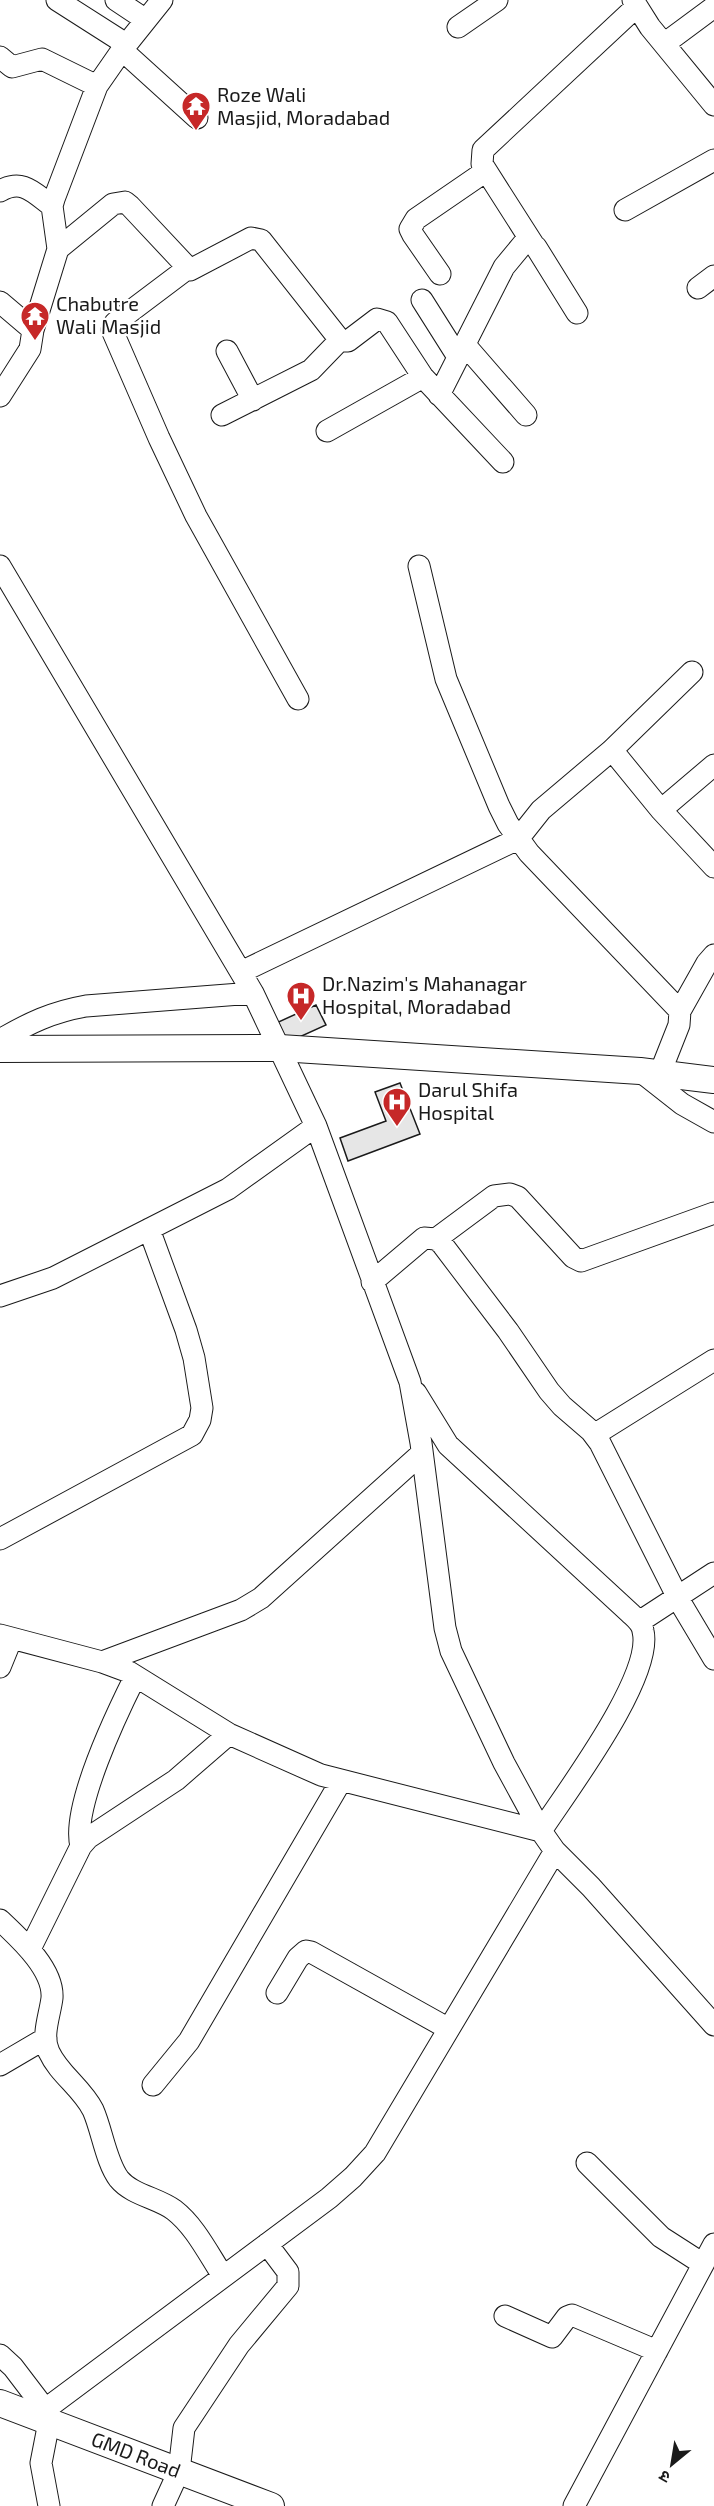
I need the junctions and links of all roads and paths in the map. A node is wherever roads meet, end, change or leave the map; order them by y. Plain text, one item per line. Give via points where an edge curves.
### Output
1 (57, 0) edge
2 (116, 0) edge
3 (162, 0) edge
4 (497, 0) edge
5 (634, 3) edge
6 (714, 7) edge
7 (146, 20) junction
8 (458, 27) dead end
9 (664, 44) junction
10 (124, 47) junction
11 (6, 66) edge
12 (98, 86) junction
13 (714, 105) edge
14 (197, 118) dead end
15 (714, 160) edge
16 (486, 171) junction
17 (0, 191) edge
18 (52, 206) junction
19 (625, 210) dead end
20 (533, 244) junction
21 (58, 249) junction
22 (188, 268) junction
23 (440, 274) dead end
24 (422, 300) dead end
25 (0, 302) edge
26 (577, 313) dead end
27 (33, 330) junction
28 (340, 340) junction
29 (227, 351) dead end
30 (461, 351) junction
31 (423, 377) junction
32 (440, 395) junction
33 (0, 396) edge
34 (253, 400) junction
35 (222, 415) dead end
36 (526, 415) dead end
37 (327, 431) dead end
38 (503, 462) dead end
39 (0, 566) edge
40 (419, 566) dead end
41 (692, 672) dead end
42 (298, 699) dead end
43 (612, 750) junction
44 (714, 765) edge
45 (661, 810) junction
46 (518, 839) junction
47 (714, 867) edge
48 (714, 955) edge
49 (241, 972) junction
50 (254, 993) junction
51 (680, 1011) junction
52 (0, 1040) edge
53 (280, 1048) junction
54 (0, 1049) edge
55 (650, 1072) junction
56 (714, 1080) edge
57 (714, 1122) edge
58 (316, 1126) junction
59 (714, 1213) edge
60 (149, 1229) junction
61 (436, 1239) junction
62 (372, 1282) junction
63 (0, 1296) edge
64 (714, 1360) edge
65 (410, 1382) junction
66 (594, 1435) junction
67 (422, 1453) junction
68 (0, 1539) edge
69 (714, 1573) edge
70 (678, 1597) junction
71 (639, 1622) junction
72 (5, 1638) edge
73 (714, 1659) edge
74 (102, 1662) junction
75 (0, 1667) edge
76 (135, 1677) junction
77 (229, 1734) junction
78 (341, 1780) junction
79 (541, 1831) junction
80 (81, 1846) junction
81 (555, 1851) junction
82 (0, 1920) edge
83 (30, 1949) junction
84 (277, 1993) dead end
85 (714, 2025) edge
86 (449, 2029) junction
87 (45, 2038) junction
88 (0, 2065) edge
89 (153, 2085) dead end
90 (587, 2163) dead end
91 (267, 2244) junction
92 (714, 2244) edge
93 (703, 2264) junction
94 (223, 2276) junction
95 (505, 2316) dead end
96 (657, 2351) junction
97 (0, 2355) edge
98 (23, 2413) edge
99 (179, 2471) junction
100 (49, 2506) edge
101 (163, 2506) edge
102 (271, 2506) edge
103 (574, 2506) edge

1 - 10 street
2 - 7 street
3 - 7 street
4 - 8 street
5 - 9 street
5 - 16 street via 487,143 481,157
6 - 9 street
7 - 10 street
9 - 13 street
10 - 12 street
10 - 14 street
11 - 12 street via 36,59 49,61
12 - 18 street
15 - 19 street
16 - 20 street
16 - 23 street via 412,224 413,235
17 - 18 street via 22,185
18 - 21 street
20 - 26 street
20 - 30 street via 523,244 510,257
21 - 22 street via 113,204 125,202
21 - 27 street
22 - 28 street via 195,269 251,238 261,240
22 - 42 street via 112,330 196,516
24 - 30 street
25 - 27 street
27 - 33 street via 30,349
28 - 31 street via 348,341 382,319
28 - 34 street via 311,370
29 - 34 street
30 - 32 street
30 - 36 street
31 - 32 street
31 - 37 street
32 - 38 street
34 - 35 street
39 - 49 street
40 - 46 street via 446,679 499,806
41 - 43 street
43 - 45 street
43 - 46 street via 541,810
44 - 45 street
45 - 47 street
46 - 49 street
46 - 51 street
48 - 51 street
49 - 50 street
50 - 52 street via 86,1006 33,1021
50 - 53 street
51 - 55 street via 679,1025
53 - 54 main road
53 - 55 main road
53 - 58 street
55 - 56 main road
55 - 57 street via 682,1104
58 - 60 street via 228,1189
58 - 62 street
59 - 61 street via 581,1262 518,1197 504,1194 494,1196
60 - 63 street via 52,1278
60 - 68 street via 194,1358 202,1408 197,1428 192,1435
61 - 62 street via 424,1238
61 - 66 street via 549,1391
62 - 65 street
64 - 66 street
65 - 67 street
65 - 71 street via 448,1445
66 - 70 street
67 - 74 street via 261,1598 241,1610
67 - 79 street via 451,1651
69 - 70 street
70 - 71 street
70 - 73 street
71 - 79 street via 644,1648 637,1673 617,1712
72 - 74 street
72 - 75 street
74 - 76 street
76 - 77 street
76 - 80 street via 84,1803 78,1834
77 - 78 street
77 - 80 street via 176,1780 99,1829
78 - 79 street
78 - 89 street via 189,2041
79 - 81 street
80 - 83 street
81 - 85 street
81 - 86 street
82 - 83 street
83 - 87 street via 51,1986
84 - 86 street via 298,1958 311,1952
86 - 91 street via 375,2153 354,2177
87 - 88 street
87 - 94 street via 50,2055 92,2110 120,2180 177,2212
90 - 93 street via 660,2237
91 - 94 street
91 - 99 street via 288,2272 288,2286 239,2345 184,2428
92 - 93 street
93 - 96 street
94 - 98 street
95 - 96 street via 552,2337 572,2315
96 - 103 street
97 - 98 street via 13,2367
98 - 99 main road, GMD Road
98 - 100 street via 41,2463
99 - 101 street
99 - 102 main road, GMD Road

